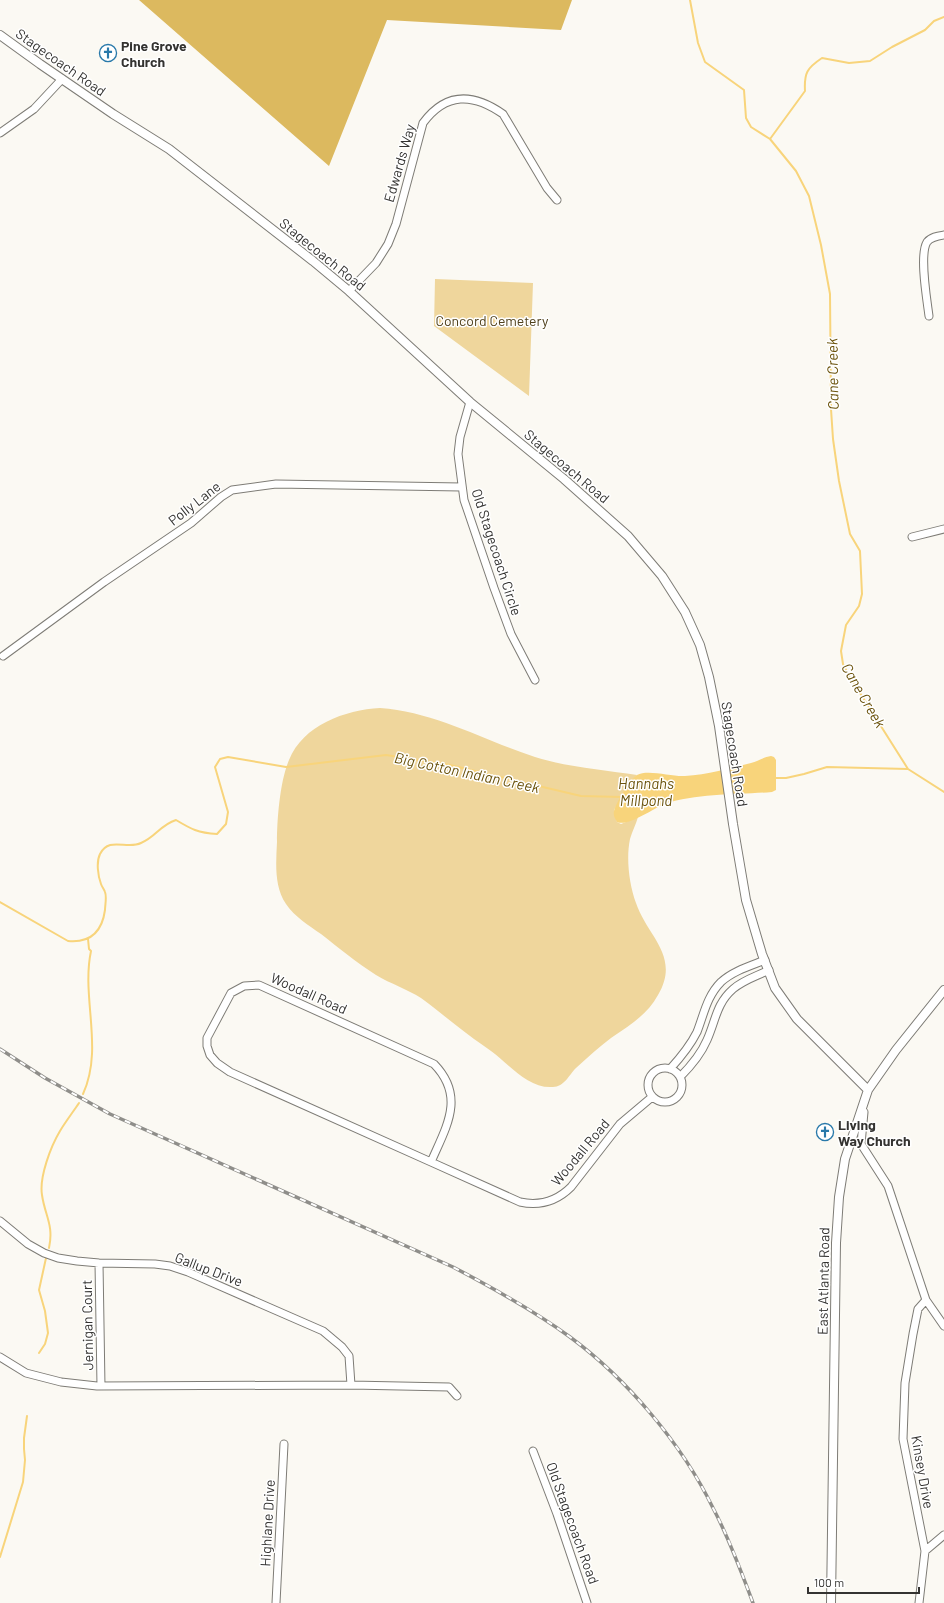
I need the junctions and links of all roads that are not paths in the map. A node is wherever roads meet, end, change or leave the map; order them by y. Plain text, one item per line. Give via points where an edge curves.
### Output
1 (0, 35) edge
2 (62, 79) junction
3 (0, 133) edge
4 (557, 200) dead end
5 (944, 235) edge
6 (349, 292) junction
7 (929, 316) dead end
8 (470, 402) junction
9 (462, 487) junction
10 (944, 529) edge
11 (912, 537) dead end
12 (3, 656) dead end
13 (535, 680) dead end
14 (765, 960) junction
15 (768, 970) junction
16 (944, 990) edge
17 (670, 1069) junction
18 (680, 1077) junction
19 (868, 1090) junction
20 (652, 1097) junction
21 (431, 1162) junction
22 (0, 1221) edge
23 (99, 1263) junction
24 (926, 1300) junction
25 (944, 1326) edge
26 (0, 1357) edge
27 (351, 1385) junction
28 (101, 1386) junction
29 (458, 1396) dead end
30 (284, 1444) dead end
31 (533, 1451) dead end
32 (944, 1535) edge
33 (925, 1551) junction
34 (276, 1603) edge
35 (587, 1603) edge
36 (831, 1603) edge
37 (919, 1603) edge

1 - 2 street, Stagecoach Road
2 - 3 street via 34,109
2 - 6 street, Stagecoach Road via 169,149
4 - 6 street, Edwards Way via 547,188 503,114 478,100 453,100 431,113 423,123 396,224 388,244 376,263
5 - 7 street via 928,241 924,249 924,280
6 - 8 street, Stagecoach Road
8 - 9 street, Old Stagecoach Circle via 458,454
8 - 14 street, Stagecoach Road via 564,479 628,536 662,576 685,612 700,645 716,707 746,900
9 - 12 street, Polly Lane via 276,484 232,490 220,497 191,524 104,582
9 - 13 street, Old Stagecoach Circle via 477,540 508,628
10 - 11 street
14 - 15 street, Stagecoach Road
14 - 17 street via 738,971 718,985 708,1001 690,1045
15 - 18 street via 738,985 724,998 702,1050
15 - 19 street, Stagecoach Road via 775,988 797,1019
16 - 19 street, East Atlanta Road
17 - 18 street
17 - 20 street via 660,1069 650,1076 648,1088
18 - 20 street via 682,1089 675,1099 663,1102
19 - 24 street via 861,1144 888,1186
19 - 36 street, East Atlanta Road via 845,1159 839,1197 836,1243
20 - 21 street, Woodall Road via 620,1124 567,1190 548,1201 520,1202
21 - 21 street, Woodall Road via 217,1064 208,1050 207,1038 231,993 244,986 259,985 434,1064 449,1087 452,1110
22 - 23 street, Gallup Drive via 16,1236 44,1253 77,1262
23 - 27 street, Gallup Drive via 170,1266 323,1331 349,1356
23 - 28 street, Jernigan Court
24 - 25 street
24 - 33 street, Kinsey Drive via 918,1309 912,1341 905,1383 902,1439
26 - 28 street via 26,1373 61,1382
27 - 28 street
27 - 29 street via 449,1387
30 - 34 street, Highlane Drive
31 - 35 street, Old Stagecoach Road
32 - 33 street
33 - 37 street, Kinsey Drive

